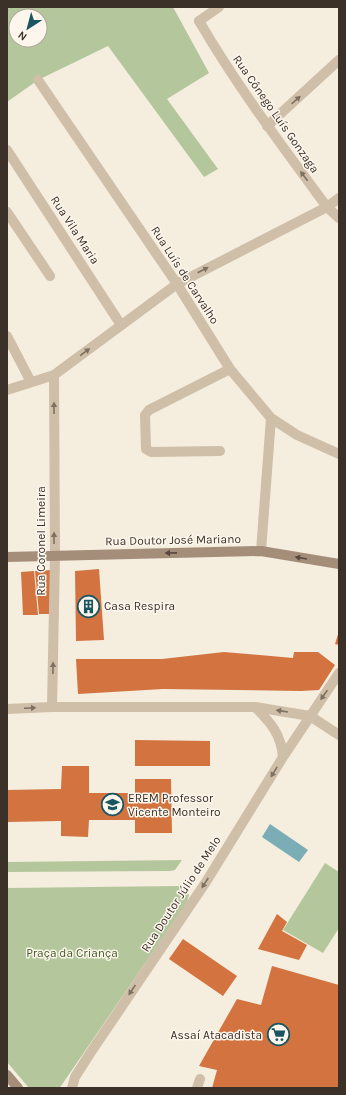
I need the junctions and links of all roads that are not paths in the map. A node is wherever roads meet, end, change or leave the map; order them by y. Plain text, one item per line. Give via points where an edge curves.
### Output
1 (219, 7) edge
2 (339, 60) edge
3 (38, 80) dead end
4 (267, 126) junction
5 (7, 150) edge
6 (339, 198) edge
7 (327, 207) junction
8 (7, 212) edge
9 (339, 218) edge
10 (50, 276) dead end
11 (176, 284) junction
12 (122, 325) junction
13 (7, 336) edge
14 (230, 369) junction
15 (54, 375) junction
16 (31, 382) junction
17 (7, 390) edge
18 (271, 418) junction
19 (220, 451) dead end
20 (339, 454) edge
21 (261, 551) junction
22 (54, 556) junction
23 (7, 557) edge
24 (339, 564) edge
25 (339, 673) edge
26 (52, 707) junction
27 (255, 707) junction
28 (7, 709) edge
29 (310, 716) junction
30 (339, 735) edge
31 (283, 757) junction
32 (7, 1075) edge
33 (18, 1088) edge
34 (72, 1088) edge

1 - 4 street, Rua Cônego Luís Gonzaga via 199,21 217,53
4 -> 2 street
3 - 11 street, Rua Luís de Carvalho
7 -> 4 street, Rua Cônego Luís Gonzaga
5 - 12 street, Rua Vila Maria
6 - 7 street
7 - 9 street, Rua Cônego Luís Gonzaga
11 -> 7 street
8 - 10 street
11 - 12 street
11 - 14 street, Rua Luís de Carvalho
15 -> 12 street
13 - 16 street
14 - 18 street, Rua Luís de Carvalho
14 - 19 street via 149,410 145,415 146,449 151,452
15 - 16 street
22 -> 15 street, Rua Coronel Limeira
16 - 17 street
18 - 20 street, Rua Luís de Carvalho via 297,435
18 - 21 street
21 -> 22 main road, Rua Doutor José Mariano
24 -> 21 main road, Rua Doutor José Mariano
22 - 23 main road, Rua Doutor José Mariano
26 -> 22 street, Rua Coronel Limeira
25 -> 29 street, Rua Doutor Júlio de Melo
26 - 27 street
28 -> 26 street
29 -> 27 street
27 - 31 street via 277,733
29 - 30 street
29 - 31 street, Rua Doutor Júlio de Melo
31 -> 34 street, Rua Doutor Júlio de Melo via 206,882 90,1052 75,1077
32 - 33 main road

